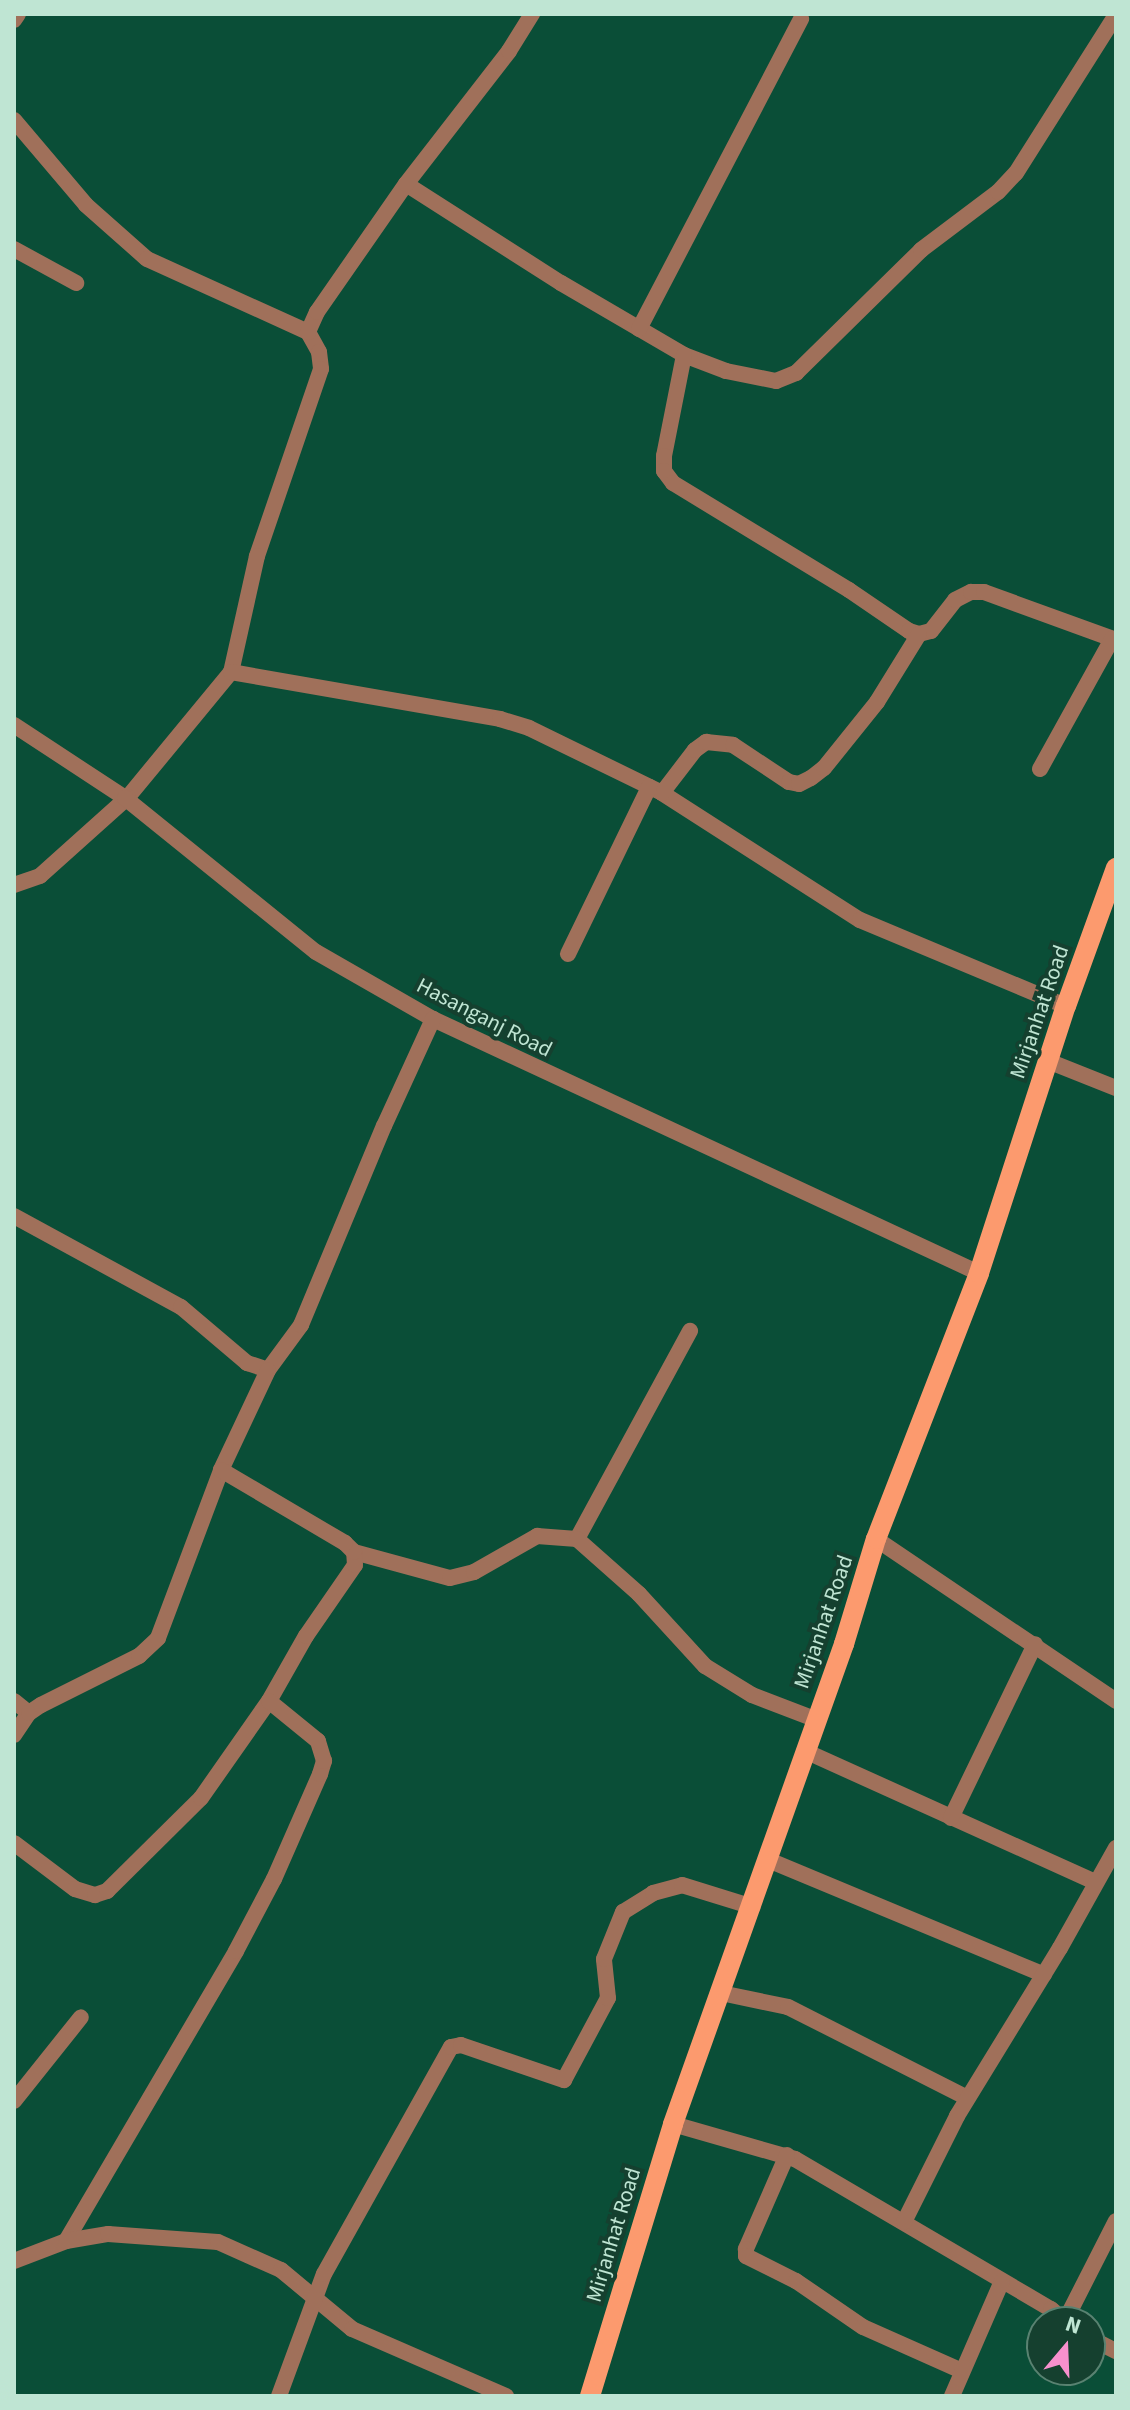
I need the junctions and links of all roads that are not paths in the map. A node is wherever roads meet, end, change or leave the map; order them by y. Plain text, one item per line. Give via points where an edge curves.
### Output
1 (18, 14) edge
2 (532, 14) edge
3 (1116, 15) edge
4 (801, 19) dead end
5 (14, 20) edge
6 (14, 120) edge
7 (406, 184) junction
8 (14, 249) edge
9 (76, 283) dead end
10 (639, 329) junction
11 (308, 332) junction
12 (684, 355) junction
13 (919, 634) junction
14 (1114, 639) edge
15 (231, 672) junction
16 (14, 725) edge
17 (1040, 769) dead end
18 (656, 790) junction
19 (125, 798) junction
20 (1116, 868) edge
21 (14, 885) edge
22 (568, 954) dead end
23 (1066, 1006) junction
24 (433, 1019) junction
25 (1048, 1061) junction
26 (1116, 1088) edge
27 (14, 1216) edge
28 (979, 1273) junction
29 (690, 1331) dead end
30 (268, 1370) junction
31 (221, 1470) junction
32 (577, 1539) junction
33 (876, 1539) junction
34 (354, 1552) junction
35 (1035, 1644) junction
36 (14, 1701) edge
37 (269, 1701) junction
38 (1116, 1701) edge
39 (29, 1713) junction
40 (815, 1719) junction
41 (14, 1735) edge
42 (805, 1751) junction
43 (951, 1818) junction
44 (14, 1843) edge
45 (1116, 1848) edge
46 (766, 1859) junction
47 (1095, 1882) junction
48 (753, 1907) junction
49 (1044, 1975) junction
50 (721, 1993) junction
51 (81, 2017) dead end
52 (967, 2098) junction
53 (14, 2101) edge
54 (673, 2124) junction
55 (787, 2155) junction
56 (1116, 2221) edge
57 (904, 2222) junction
58 (66, 2241) junction
59 (14, 2261) edge
60 (1002, 2281) junction
61 (315, 2299) junction
62 (1042, 2306) edge
63 (1074, 2306) edge
64 (962, 2371) junction
65 (279, 2396) edge
66 (506, 2396) edge
67 (590, 2396) edge
68 (952, 2396) edge

1 - 5 street
2 - 7 street
3 - 12 street via 1016,173 921,250 796,373 776,381 758,379
4 - 10 street
6 - 11 street via 86,205 147,259
7 - 10 street
7 - 11 street
8 - 9 street
10 - 12 street
11 - 15 street via 321,369 257,556
12 - 13 street via 664,456 664,471 673,483
13 - 14 street via 931,631 955,600 984,592
13 - 18 street via 877,702 811,778 789,782 733,745 706,742
14 - 17 street
15 - 18 street via 500,719 551,737
15 - 19 street
16 - 19 street, Hasanganj Road
18 - 22 street
18 - 23 street via 860,920
19 - 21 street via 40,876
19 - 24 street, Hasanganj Road via 316,952
20 - 23 main road, Mirjanhat Road
23 - 25 main road, Mirjanhat Road
24 - 28 street, Hasanganj Road
24 - 30 street via 301,1325
25 - 26 street
25 - 28 main road, Mirjanhat Road
27 - 30 street via 168,1300 247,1363
28 - 33 main road, Mirjanhat Road
29 - 32 street
30 - 31 street
31 - 34 street
31 - 39 street via 158,1638 139,1656
32 - 34 street via 537,1536 474,1572 450,1578
32 - 40 street via 609,1564 705,1666 752,1695
33 - 35 street
33 - 40 main road, Mirjanhat Road
34 - 37 street via 355,1565
35 - 38 street
35 - 43 street
36 - 39 street
37 - 44 street via 201,1798 107,1891 95,1895 75,1889
37 - 58 street via 318,1741 324,1761 320,1774 236,1951
39 - 41 street
40 - 42 main road, Mirjanhat Road
42 - 43 street
42 - 46 main road, Mirjanhat Road
43 - 47 street
45 - 47 street
46 - 48 main road, Mirjanhat Road
46 - 49 street
47 - 49 street
48 - 50 main road, Mirjanhat Road
48 - 61 street via 682,1885 653,1893 623,1912 604,1959 608,1998 564,2080 461,2045 451,2047
49 - 52 street
50 - 52 street via 788,2007
50 - 54 main road, Mirjanhat Road
51 - 53 street
52 - 57 street
54 - 55 street
54 - 67 main road, Mirjanhat Road
55 - 57 street
55 - 64 street via 746,2256 796,2281 863,2327
56 - 63 street
57 - 60 street
58 - 59 street
58 - 61 street via 134,2233 218,2242 281,2270
60 - 62 street
60 - 64 street
61 - 65 street
61 - 66 street via 352,2329
64 - 68 street

